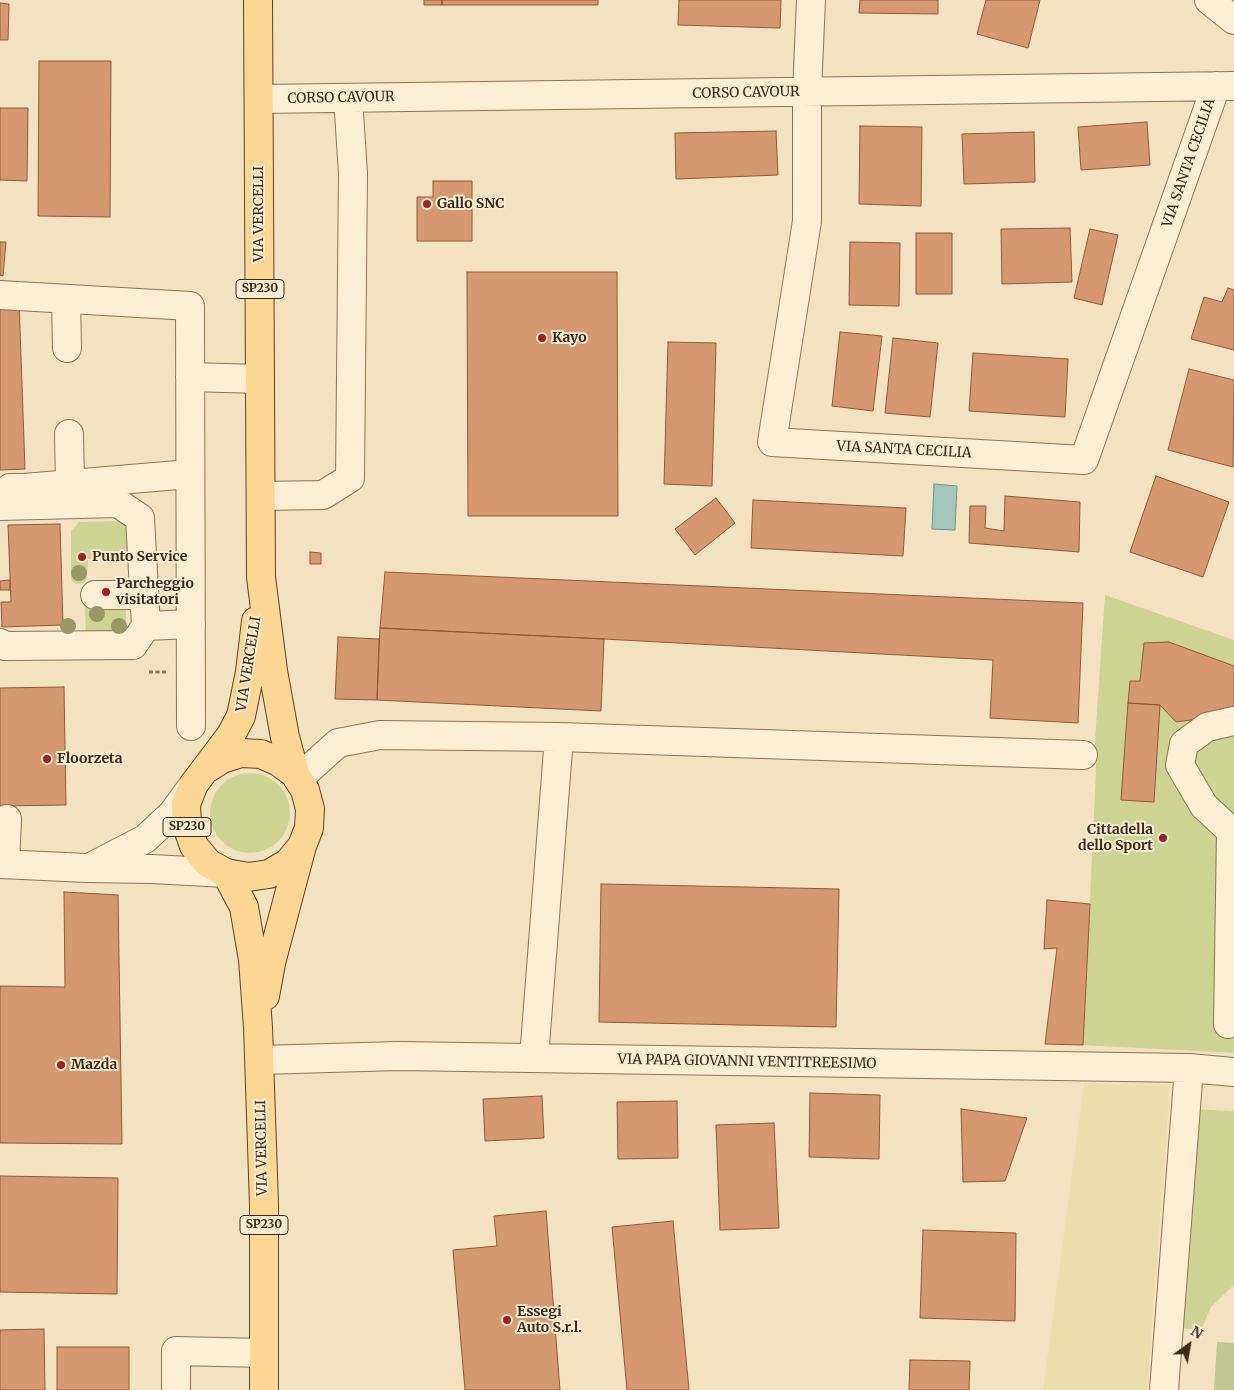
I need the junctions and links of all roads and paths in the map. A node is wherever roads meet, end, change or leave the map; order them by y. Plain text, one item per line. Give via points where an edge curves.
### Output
1 (258, 0) edge
2 (812, 0) edge
3 (1210, 0) edge
4 (1234, 20) edge
5 (1225, 86) edge
6 (807, 92) junction
7 (348, 98) junction
8 (259, 99) junction
9 (0, 295) edge
10 (66, 299) junction
11 (68, 348) dead end
12 (190, 377) junction
13 (260, 379) junction
14 (70, 434) dead end
15 (190, 474) junction
16 (70, 484) junction
17 (0, 488) edge
18 (261, 496) junction
19 (0, 506) edge
20 (261, 577) junction
21 (95, 595) dead end
22 (144, 595) junction
23 (191, 624) junction
24 (146, 626) junction
25 (0, 643) edge
26 (1234, 721) edge
27 (191, 726) dead end
28 (559, 737) junction
29 (1083, 755) dead end
30 (200, 777) junction
31 (296, 777) junction
32 (7, 819) dead end
33 (302, 846) junction
34 (2, 864) edge
35 (87, 868) junction
36 (226, 873) junction
37 (1228, 1024) dead end
38 (258, 1027) junction
39 (534, 1058) junction
40 (260, 1060) junction
41 (1189, 1068) junction
42 (1234, 1072) edge
43 (264, 1353) junction
44 (176, 1390) edge
45 (264, 1390) edge
46 (1164, 1390) edge

1 - 8 main road, VIA VERCELLI / SP230
2 - 6 street, VIA SANTA CECILIA
3 - 4 street
5 - 6 street, CORSO CAVOUR
5 - 6 street, VIA SANTA CECILIA via 1084,460 772,442 807,221
6 - 7 street, CORSO CAVOUR
7 - 8 street, CORSO CAVOUR
7 - 18 street via 354,173 350,478 323,495
8 - 13 main road, VIA VERCELLI / SP230
9 - 10 street
10 - 11 street
10 - 12 street via 190,306
12 - 13 street
12 - 15 street
13 - 18 main road, VIA VERCELLI / SP230
14 - 16 street
15 - 16 street
15 - 23 street
16 - 17 street
18 - 20 main road, VIA VERCELLI / SP230
19 - 22 street via 118,503 140,518
20 - 30 main road, VIA VERCELLI / SP230 via 250,672 241,716
20 - 31 main road, VIA VERCELLI / SP230 via 272,671
21 - 22 street
22 - 24 street
23 - 24 street
23 - 27 street
24 - 25 street via 133,645 6,646
26 - 37 street via 1207,727 1184,744 1180,765 1204,806 1231,832
28 - 29 street
28 - 31 street via 380,735 338,743
28 - 39 street
30 - 31 main road via 222,758 241,753 261,754 279,762
30 - 35 street via 172,814 145,839
30 - 36 main road, VIA VERCELLI / SP230 via 186,804 187,826 194,846 208,863
31 - 33 main road, VIA VERCELLI / SP230 via 305,790 310,809 309,828
32 - 34 street
33 - 36 main road, VIA VERCELLI / SP230 via 288,863 269,874 248,877
33 - 38 main road, VIA VERCELLI / SP230
34 - 35 street
35 - 36 street
36 - 38 main road, VIA VERCELLI / SP230 via 244,907 254,960
38 - 40 main road, VIA VERCELLI / SP230
39 - 40 street, VIA PAPA GIOVANNI VENTITREESIMO via 398,1056
39 - 41 street, VIA PAPA GIOVANNI VENTITREESIMO
40 - 43 main road, VIA VERCELLI / SP230
41 - 42 street, VIA PAPA GIOVANNI VENTITREESIMO
41 - 46 street
43 - 44 street via 176,1351
43 - 45 main road, VIA VERCELLI / SP230

